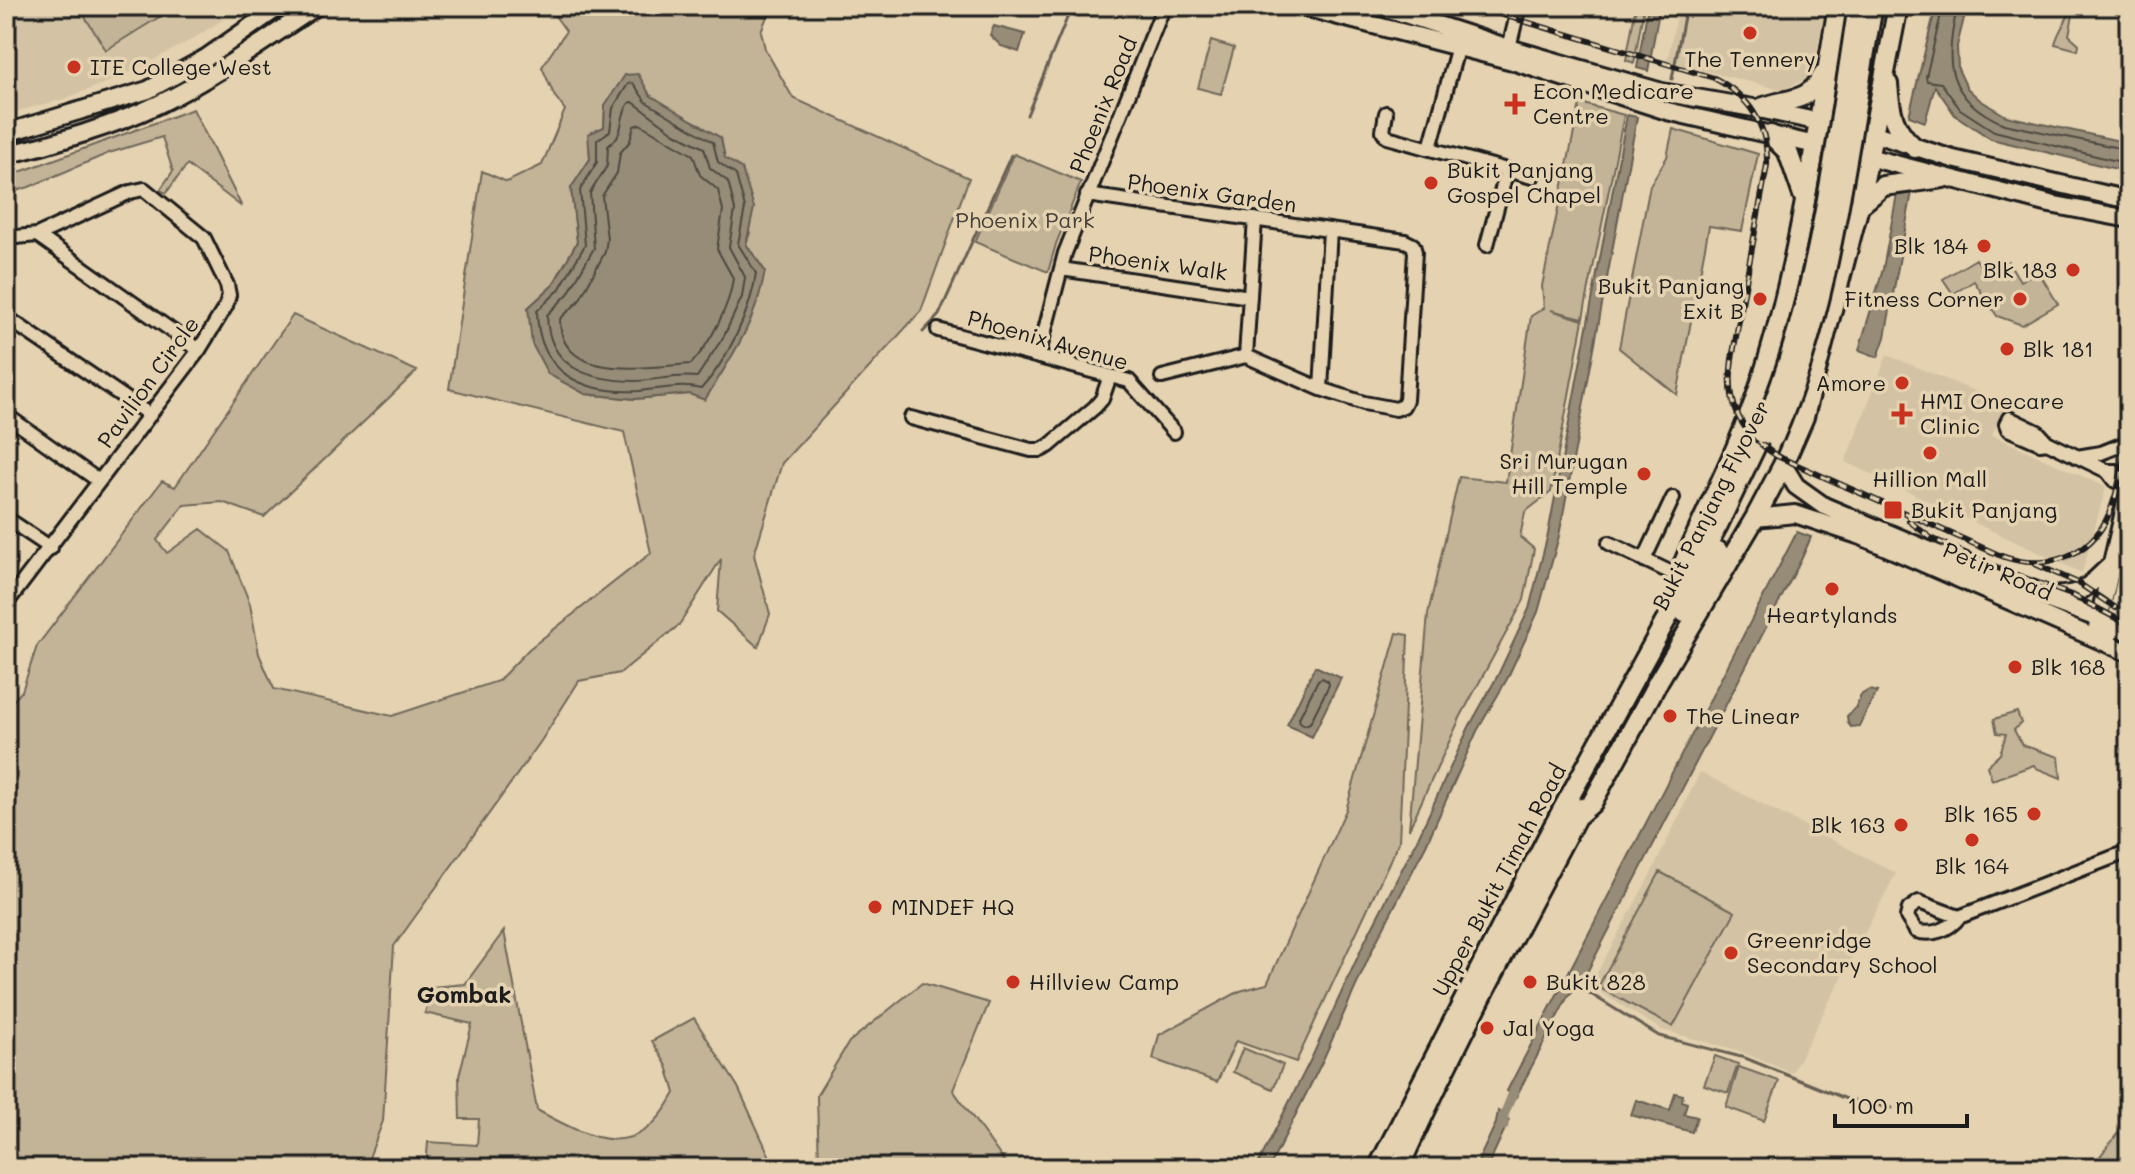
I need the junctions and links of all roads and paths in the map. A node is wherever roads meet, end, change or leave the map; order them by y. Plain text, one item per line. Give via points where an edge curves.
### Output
1 (280, 6) edge
2 (317, 6) edge
3 (1164, 6) edge
4 (1300, 6) edge
5 (1380, 6) edge
6 (1519, 6) edge
7 (1838, 6) edge
8 (1858, 6) edge
9 (1873, 6) edge
10 (1898, 6) edge
11 (1330, 10) edge
12 (1432, 23) junction
13 (276, 33) junction
14 (240, 34) junction
15 (1458, 46) junction
16 (1509, 48) junction
17 (1826, 69) junction
18 (1886, 69) junction
19 (1759, 109) junction
20 (1386, 113) dead end
21 (1818, 122) junction
22 (6, 133) edge
23 (1872, 133) junction
24 (1771, 135) junction
25 (1814, 145) junction
26 (1430, 148) junction
27 (1915, 148) junction
28 (6, 155) edge
29 (1868, 157) junction
30 (1507, 170) junction
31 (1532, 177) dead end
32 (1943, 178) junction
33 (1087, 195) junction
34 (1804, 198) junction
35 (2129, 200) edge
36 (1859, 206) junction
37 (1255, 219) junction
38 (2129, 219) edge
39 (1854, 225) junction
40 (1330, 230) junction
41 (1798, 230) junction
42 (37, 235) junction
43 (6, 238) edge
44 (1487, 245) dead end
45 (1061, 269) junction
46 (1250, 297) junction
47 (6, 317) edge
48 (938, 330) dead end
49 (199, 350) junction
50 (1246, 356) junction
51 (1038, 357) junction
52 (1110, 376) junction
53 (1162, 377) dead end
54 (1321, 389) junction
55 (922, 406) dead end
56 (6, 415) edge
57 (150, 415) junction
58 (1174, 432) dead end
59 (2047, 442) dead end
60 (2129, 442) edge
61 (2077, 457) junction
62 (1783, 465) junction
63 (2107, 471) junction
64 (2129, 476) edge
65 (99, 481) junction
66 (2129, 489) edge
67 (1673, 498) dead end
68 (6, 518) edge
69 (1755, 518) junction
70 (1858, 528) junction
71 (1723, 529) junction
72 (1609, 543) dead end
73 (51, 548) junction
74 (1644, 560) junction
75 (2129, 563) edge
76 (2112, 564) junction
77 (1678, 576) junction
78 (2032, 599) junction
79 (6, 604) edge
80 (1666, 616) junction
81 (2115, 625) edge
82 (2100, 639) junction
83 (2129, 653) edge
84 (1576, 817) junction
85 (2128, 852) edge
86 (1959, 917) dead end
87 (1378, 1168) edge
88 (1399, 1168) edge

1 - 14 main road
2 - 13 main road
3 - 33 street, Phoenix Road
4 - 11 main road
5 - 12 main road
6 - 16 street
7 - 17 highway
8 - 71 highway, Bukit Panjang Flyover, bridge via 1804,306 1775,403
9 - 71 highway, Bukit Panjang Flyover, bridge via 1819,311 1789,404 1763,463
10 - 18 highway
11 - 15 main road
12 - 15 street via 1456,38
12 - 16 main road
13 - 14 main road
13 - 28 main road via 156,105
14 - 22 main road via 148,90
15 - 24 main road via 1652,106
15 - 26 street
16 - 19 main road via 1662,92
17 - 19 highway via 1812,93
17 - 21 highway
18 - 23 highway
18 - 27 highway via 1891,119
19 - 21 main road
20 - 26 street via 1387,137
21 - 23 main road
21 - 25 highway
23 - 27 main road
23 - 29 highway
24 - 25 main road
24 - 34 highway via 1788,152
25 - 29 main road
25 - 34 highway
26 - 30 street
27 - 35 main road
29 - 32 main road
29 - 36 highway
30 - 31 street
30 - 44 street
32 - 36 highway via 1883,186
32 - 38 main road
33 - 37 street, Phoenix Garden
33 - 45 street, Phoenix Road
34 - 41 highway
36 - 39 highway
37 - 40 street, Phoenix Garden
37 - 46 street, Phoenix Walk
39 - 41 highway via 1844,214 1822,207
39 - 62 highway via 1804,417
40 - 54 street
40 - 54 street, Phoenix Garden via 1405,241 1415,252 1403,406 1364,403
41 - 77 highway via 1759,388
42 - 43 street, Pavilion Circle
42 - 49 street
42 - 49 street, Pavilion Circle via 130,192 151,192 204,238 227,285 226,306
45 - 46 street, Phoenix Walk
45 - 51 street, Phoenix Road
46 - 50 street, Phoenix Walk
47 - 57 street
48 - 51 street, Phoenix Avenue
49 - 57 street, Pavilion Circle
50 - 53 street
50 - 54 street, Phoenix Garden
51 - 52 street, Phoenix Avenue
52 - 55 street via 1095,407 1041,450 914,420
52 - 58 street, Phoenix Avenue via 1129,381
56 - 65 street
57 - 65 street, Pavilion Circle
59 - 61 street
60 - 61 street
61 - 63 street
62 - 69 highway
62 - 70 main road, Petir Road via 1794,484
63 - 64 street
63 - 66 street
65 - 73 street, Pavilion Circle
66 - 76 main road
67 - 74 street
68 - 73 street
69 - 70 main road, Petir Road via 1795,514
69 - 84 highway via 1592,803
70 - 78 main road, Petir Road
71 - 80 highway, Bukit Panjang Flyover
71 - 84 highway, Bukit Panjang Flyover
72 - 74 street
73 - 79 street, Pavilion Circle
74 - 77 street
75 - 81 main road
76 - 78 main road via 2080,592
76 - 81 main road
77 - 80 highway
78 - 81 main road, Petir Road
78 - 82 main road, Petir Road
80 - 87 highway, Upper Bukit Timah Road
81 - 82 main road
82 - 83 main road, Petir Road
84 - 88 highway, Upper Bukit Timah Road via 1484,990
85 - 86 street

